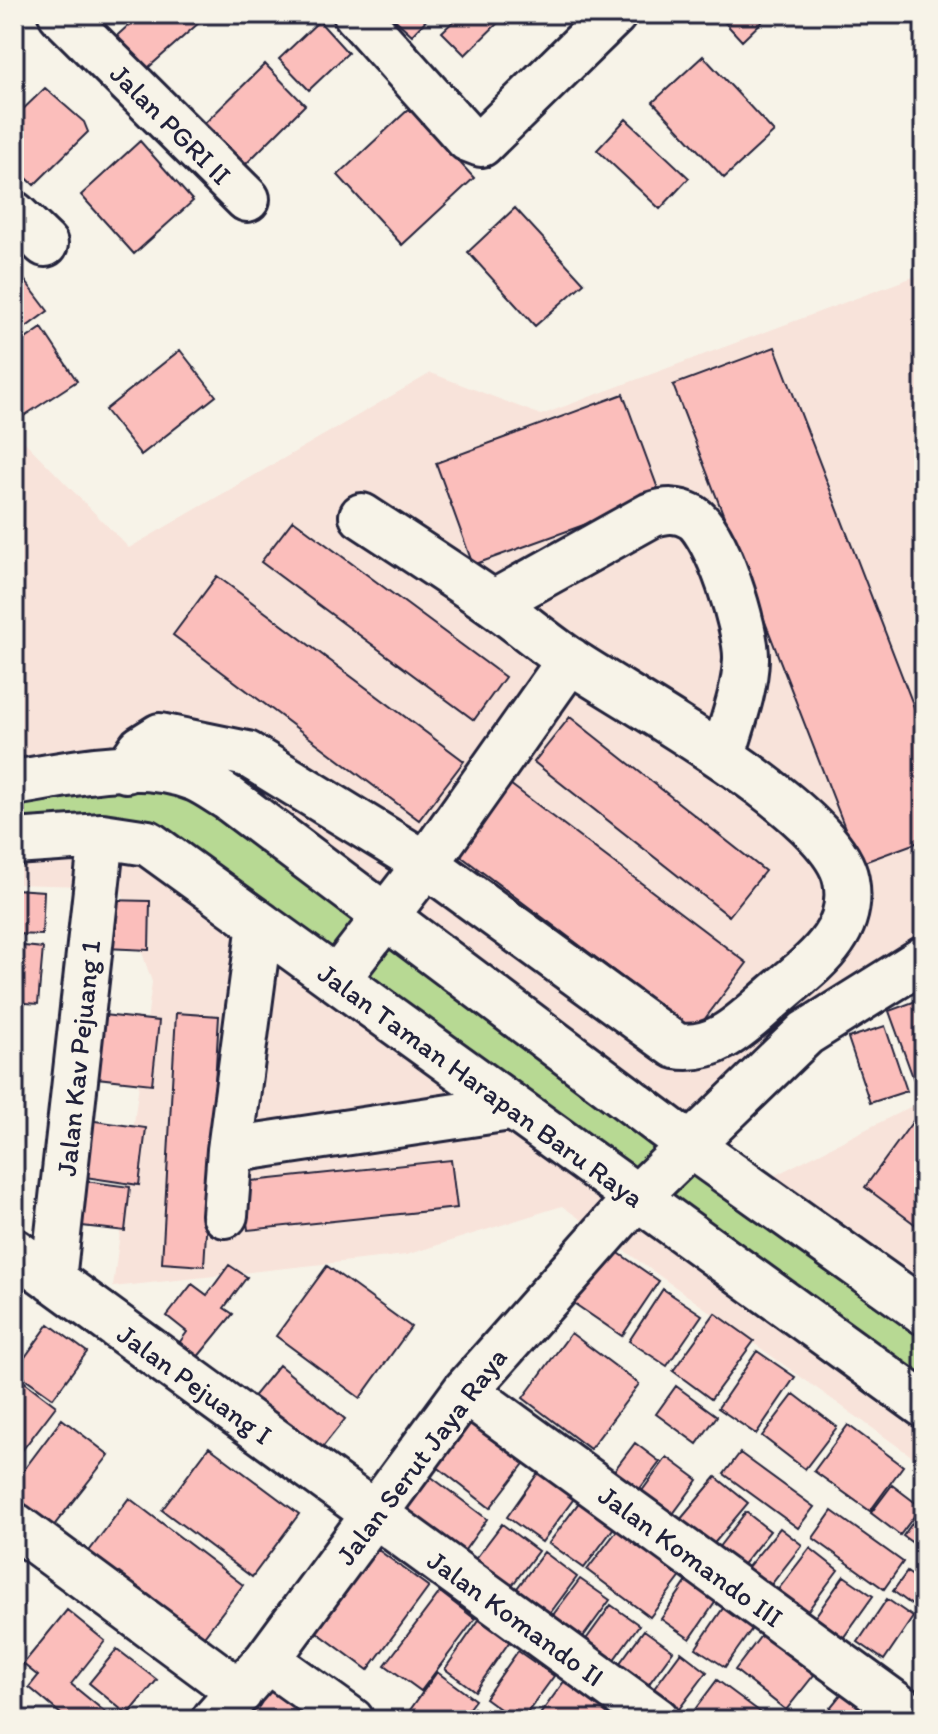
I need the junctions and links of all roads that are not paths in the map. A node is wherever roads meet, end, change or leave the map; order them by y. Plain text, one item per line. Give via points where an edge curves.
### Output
1 (61, 14) edge
2 (356, 14) edge
3 (614, 14) edge
4 (247, 199) dead end
5 (14, 214) edge
6 (45, 244) dead end
7 (362, 516) dead end
8 (493, 603) junction
9 (570, 660) junction
10 (723, 755) junction
11 (126, 770) junction
12 (14, 783) edge
13 (102, 836) junction
14 (14, 842) edge
15 (426, 864) junction
16 (386, 915) junction
17 (260, 924) junction
18 (924, 959) edge
19 (337, 979) junction
20 (510, 1108) junction
21 (688, 1144) junction
22 (230, 1150) junction
23 (636, 1198) junction
24 (225, 1215) dead end
25 (14, 1251) edge
26 (53, 1280) junction
27 (924, 1312) edge
28 (465, 1391) junction
29 (924, 1405) edge
30 (375, 1516) junction
31 (14, 1525) edge
32 (240, 1691) edge
33 (351, 1720) edge
34 (657, 1720) edge
35 (917, 1720) edge

1 - 4 street, Jalan PGRI II
2 - 3 street via 468,139 481,144
5 - 6 street
7 - 8 street
8 - 9 street
8 - 10 street via 651,515 670,509 694,518 709,538 745,630 746,661
9 - 10 street
9 - 15 street
10 - 15 street via 834,848 846,879 847,907 840,933 820,956 739,1027 704,1047 676,1046
11 - 12 street
11 - 15 street via 141,748 160,736 247,754
11 - 16 street via 158,769 196,779
13 - 14 street, Jalan Taman Harapan Baru Raya
13 - 17 street, Jalan Taman Harapan Baru Raya via 148,843
13 - 26 street, Jalan Kav Pejuang 1
15 - 16 street
16 - 19 street
16 - 21 street
17 - 19 street, Jalan Taman Harapan Baru Raya
17 - 22 street
18 - 21 street, Jalan Serut Jaya Raya via 806,1033
19 - 20 street, Jalan Taman Harapan Baru Raya
20 - 22 street
20 - 23 street, Jalan Taman Harapan Baru Raya
21 - 23 street, Jalan Serut Jaya Raya
21 - 27 street
22 - 24 street
23 - 28 street, Jalan Serut Jaya Raya
23 - 29 street, Jalan Taman Harapan Baru Raya
25 - 26 street, Jalan Pejuang I
26 - 30 street, Jalan Pejuang I
28 - 30 street, Jalan Serut Jaya Raya
28 - 35 street, Jalan Komando III
30 - 32 street, Jalan Serut Jaya Raya
30 - 34 street, Jalan Komando II
31 - 32 street
32 - 33 street

